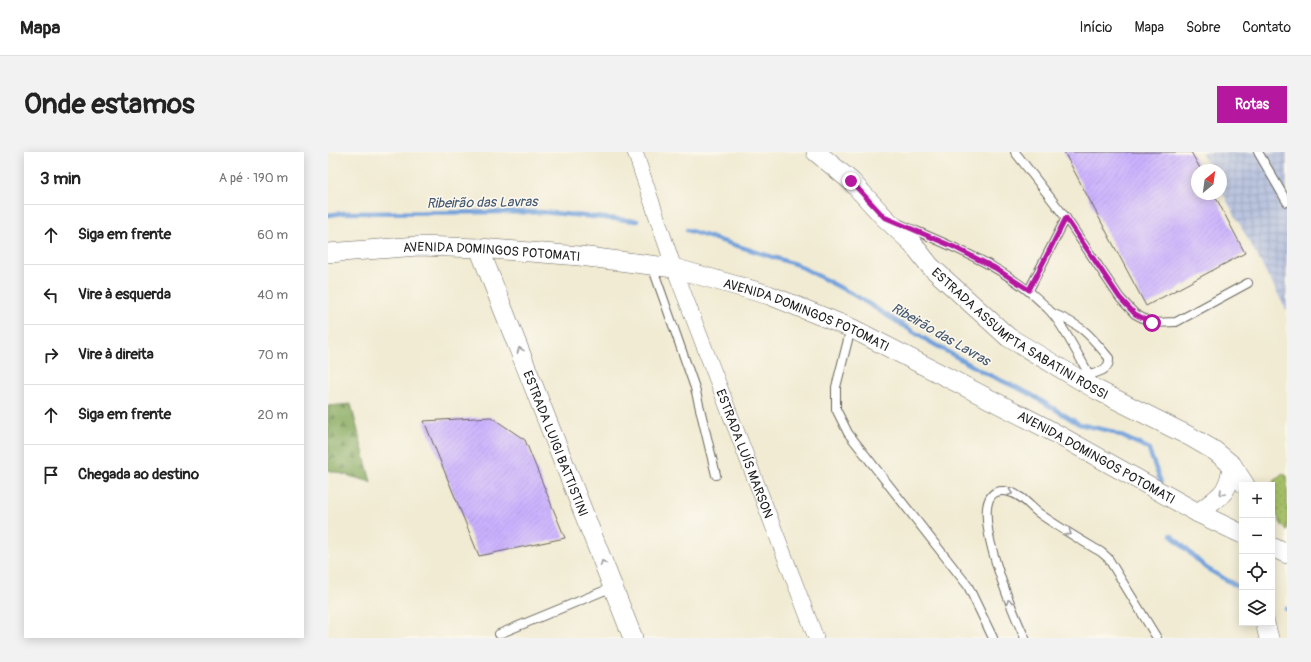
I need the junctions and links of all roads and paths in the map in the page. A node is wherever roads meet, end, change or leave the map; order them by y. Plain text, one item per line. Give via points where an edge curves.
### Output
1 (635, 152) edge
2 (816, 152) edge
3 (1015, 152) edge
4 (1258, 152) edge
5 (1287, 202) edge
6 (884, 217) junction
7 (1066, 218) junction
8 (479, 248) junction
9 (328, 253) edge
10 (652, 265) junction
11 (674, 268) junction
12 (1248, 283) dead end
13 (1029, 290) junction
14 (1052, 313) junction
15 (851, 328) junction
16 (1093, 383) junction
17 (1232, 465) junction
18 (716, 475) dead end
19 (1244, 482) edge
20 (1198, 513) junction
21 (1239, 533) edge
22 (1275, 549) edge
23 (1287, 554) edge
24 (613, 587) junction
25 (1266, 626) edge
26 (499, 634) dead end
27 (633, 638) edge
28 (816, 638) edge
29 (993, 638) edge
30 (1025, 638) edge
31 (1157, 638) edge
32 (1269, 638) edge

1 - 11 street, ESTRADA LUÍS MARSON
2 - 6 street, ESTRADA ASSUMPTA SABATINI ROSSI via 851,181
3 - 7 lane
4 - 5 lane
6 - 13 lane via 954,247 995,268
6 - 16 street, ESTRADA ASSUMPTA SABATINI ROSSI via 912,243 930,266 1008,337
7 - 12 lane via 1120,298 1135,314 1152,323 1176,322
7 - 13 lane
8 - 9 street, AVENIDA DOMINGOS POTOMATI via 418,246
8 - 10 street, AVENIDA DOMINGOS POTOMATI
24 -> 8 street, ESTRADA LUIGI BATTISTINI
10 - 11 street, AVENIDA DOMINGOS POTOMATI
10 - 18 lane via 695,388
11 - 15 street, AVENIDA DOMINGOS POTOMATI via 769,295
11 - 28 street, ESTRADA LUÍS MARSON
13 - 14 lane
14 - 16 lane
14 - 16 lane via 1081,326 1109,358 1110,364
15 - 20 street, AVENIDA DOMINGOS POTOMATI via 1044,427
15 - 29 lane via 836,387 836,410 848,434 968,586
16 - 17 street, ESTRADA ASSUMPTA SABATINI ROSSI via 1215,451
17 - 19 street, ESTRADA ASSUMPTA SABATINI ROSSI
17 -> 20 street via 1229,484 1224,492
20 - 21 street, AVENIDA DOMINGOS POTOMATI
22 - 23 street
24 - 26 lane
24 - 27 street, ESTRADA LUIGI BATTISTINI
25 - 32 street
30 -> 31 lane via 998,569 987,520 987,507 991,498 1003,490 1013,493 1108,558

